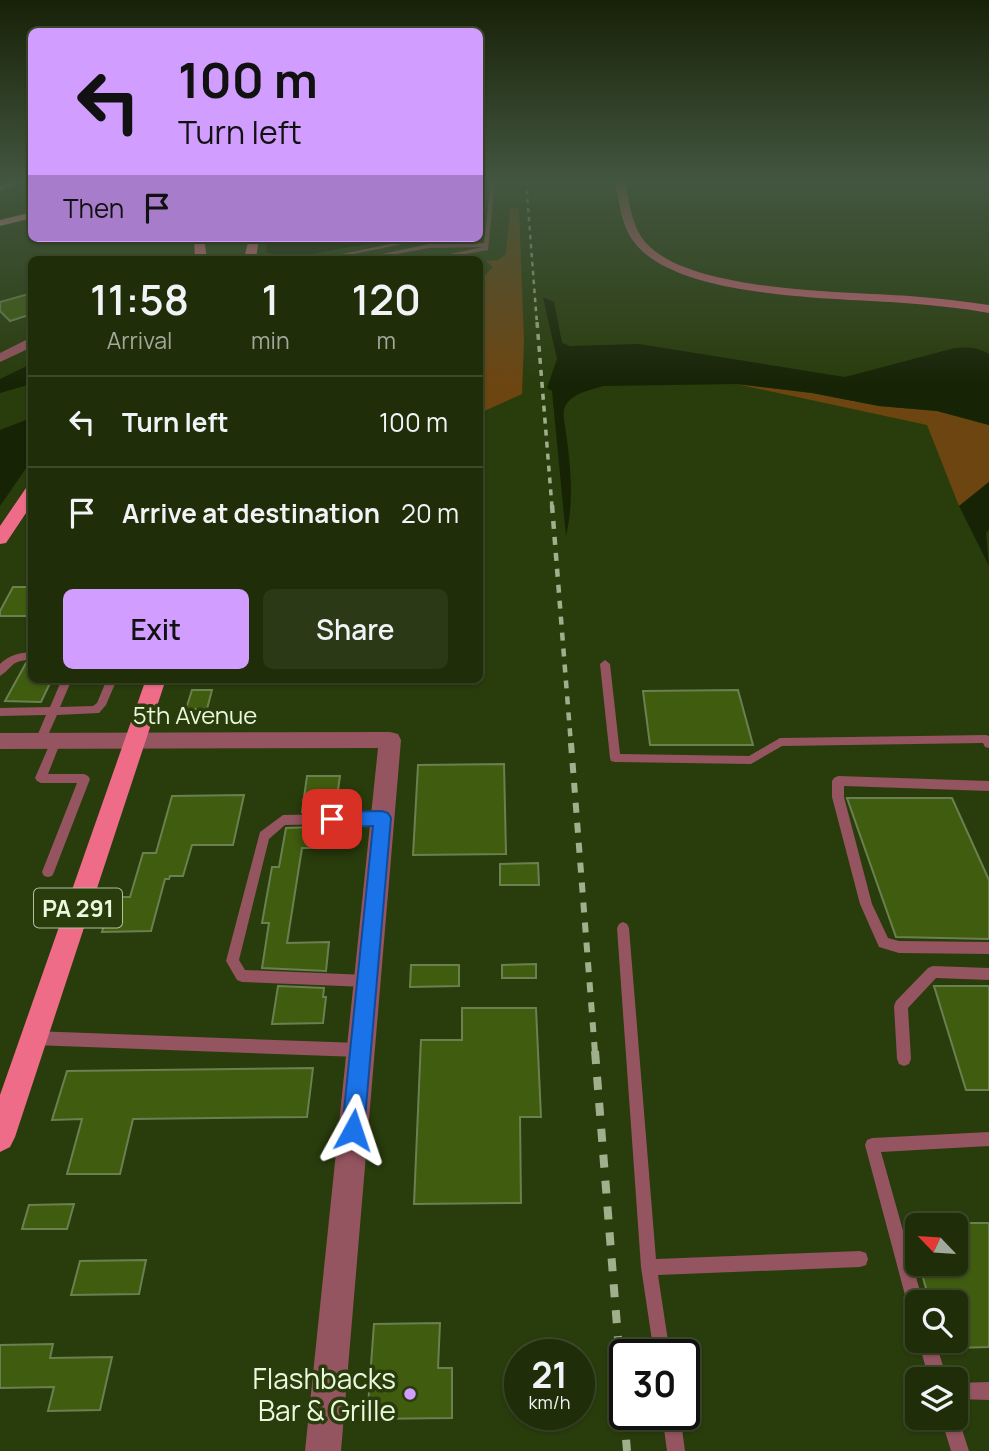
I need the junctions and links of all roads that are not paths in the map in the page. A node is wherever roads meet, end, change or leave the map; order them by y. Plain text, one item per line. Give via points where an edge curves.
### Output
1 (369, 249) edge
2 (416, 249) edge
3 (486, 249) edge
4 (646, 249) edge
5 (362, 250) junction
6 (334, 256) edge
7 (369, 256) edge
8 (381, 256) edge
9 (448, 256) edge
10 (989, 309) edge
11 (28, 343) edge
12 (0, 358) edge
13 (28, 497) edge
14 (0, 539) edge
15 (28, 656) edge
16 (604, 664) dead end
17 (1, 667) edge
18 (65, 683) edge
19 (110, 683) edge
20 (155, 683) edge
21 (0, 712) edge
22 (52, 713) junction
23 (136, 740) junction
24 (0, 741) edge
25 (48, 741) junction
26 (989, 744) edge
27 (989, 786) edge
28 (382, 818) junction
29 (48, 873) dead end
30 (623, 928) dead end
31 (989, 948) edge
32 (989, 974) edge
33 (367, 981) junction
34 (33, 1038) junction
35 (360, 1051) junction
36 (904, 1059) dead end
37 (0, 1136) edge
38 (989, 1139) edge
39 (860, 1259) dead end
40 (649, 1267) junction
41 (912, 1290) edge
42 (660, 1339) edge
43 (968, 1391) edge
44 (989, 1391) edge
45 (673, 1430) edge
46 (954, 1430) edge
47 (323, 1451) edge
48 (676, 1451) edge
49 (960, 1451) edge

1 - 5 lane
2 - 8 lane
3 - 9 lane
4 - 10 street via 653,256 720,283 937,300
5 - 6 lane
5 - 7 lane
11 - 12 street
13 - 14 main road
15 - 17 lane
16 - 26 lane via 615,758 751,760 780,742 793,741 986,739
18 - 22 lane
19 - 22 lane via 95,710
20 - 23 main road, PA 291
21 - 22 lane
22 - 25 lane
23 - 25 street, 5th Avenue
23 - 28 street, 5th Avenue via 390,740
23 - 34 main road, PA 291
24 - 25 street, 5th Avenue
25 - 29 lane via 41,778 85,779
27 - 31 lane via 838,781 866,904 884,943
28 - 33 street
28 - 33 lane via 283,820 264,836 232,961 242,976
30 - 40 lane
32 - 36 lane via 933,972 917,986 901,1006
33 - 35 street
34 - 35 lane
34 - 37 main road, PA 291
35 - 47 street
38 - 41 lane via 872,1145
39 - 40 lane
40 - 42 lane
43 - 44 lane
45 - 48 lane
46 - 49 lane

